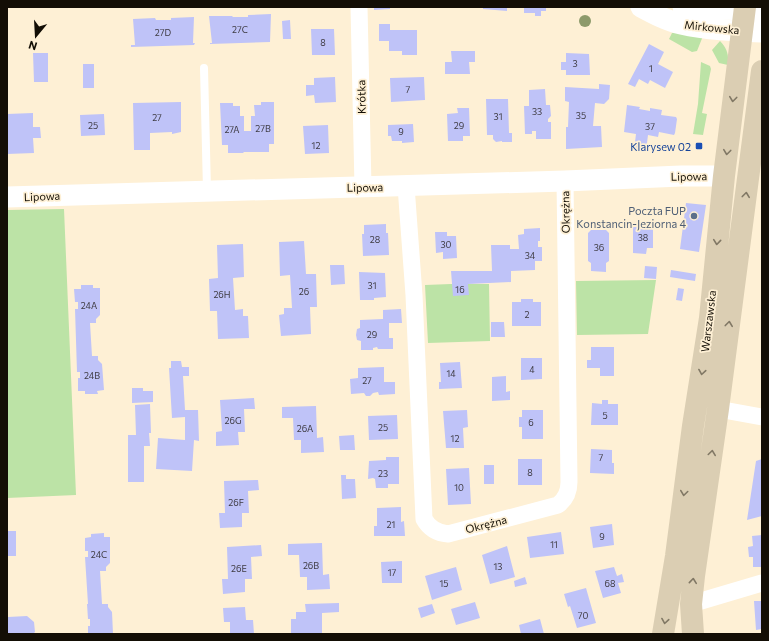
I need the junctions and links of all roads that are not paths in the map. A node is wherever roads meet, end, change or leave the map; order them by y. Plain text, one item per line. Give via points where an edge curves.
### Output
1 (359, 7) edge
2 (641, 7) edge
3 (683, 7) edge
4 (751, 18) edge
5 (204, 68) dead end
6 (762, 71) edge
7 (724, 176) junction
8 (565, 181) junction
9 (406, 186) junction
10 (363, 187) junction
11 (208, 191) junction
12 (7, 197) edge
13 (718, 409) junction
14 (762, 417) edge
15 (762, 583) edge
16 (691, 604) junction
17 (663, 634) edge
18 (693, 634) edge

1 - 10 street, Krótka
2 - 4 street, Mirkowska via 680,24
3 - 4 street, Mirkowska
4 -> 7 main road, Warszawska via 737,69
5 - 11 lane
13 -> 6 main road, Warszawska
7 - 8 street, Lipowa
7 -> 17 main road, Warszawska via 710,318
8 - 9 street, Lipowa
8 - 9 street, Okrężna via 569,482 567,494 565,500 558,505 448,534 438,532 427,524 424,518 414,295
9 - 10 street, Lipowa
10 - 11 street, Lipowa
11 - 12 street, Lipowa
13 - 14 street
16 -> 13 main road, Warszawska
15 - 16 street
16 - 18 main road, Warszawska

